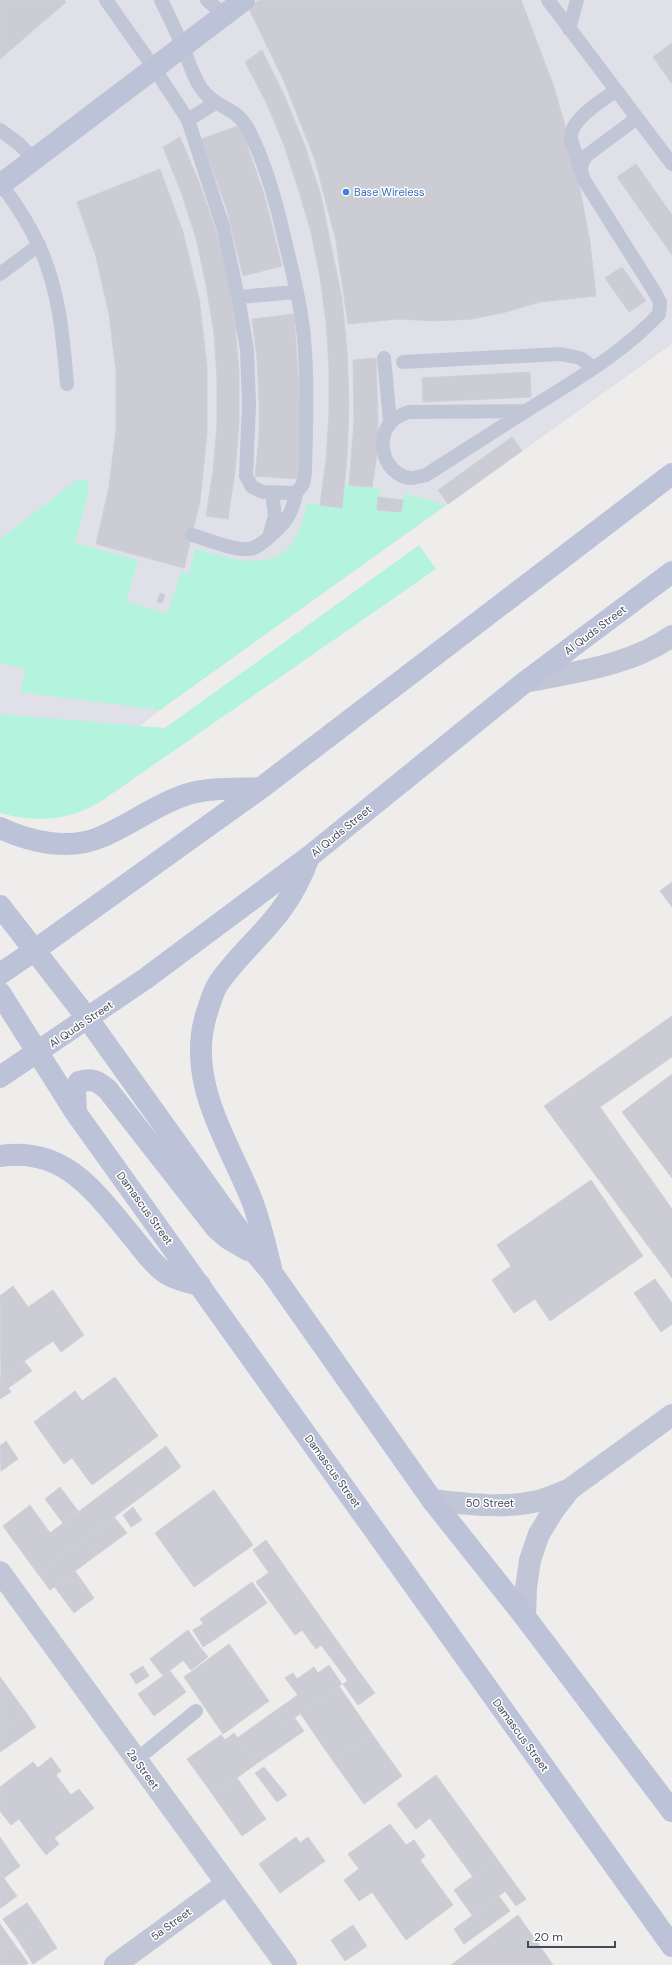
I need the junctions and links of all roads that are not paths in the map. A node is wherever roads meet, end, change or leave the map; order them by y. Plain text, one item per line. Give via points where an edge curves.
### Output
1 (106, 0) edge
2 (161, 0) edge
3 (207, 0) edge
4 (577, 0) edge
5 (552, 2) edge
6 (236, 4) edge
7 (569, 29) junction
8 (183, 48) junction
9 (154, 68) junction
10 (616, 90) junction
11 (215, 103) junction
12 (636, 118) junction
13 (188, 120) junction
14 (0, 130) edge
15 (34, 159) junction
16 (672, 164) edge
17 (581, 171) junction
18 (1, 184) edge
19 (39, 245) junction
20 (0, 274) edge
21 (297, 292) junction
22 (238, 297) junction
23 (384, 358) dead end
24 (403, 362) dead end
25 (594, 368) junction
26 (67, 384) dead end
27 (526, 411) junction
28 (390, 421) junction
29 (672, 474) edge
30 (296, 492) junction
31 (272, 493) junction
32 (192, 535) dead end
33 (269, 538) junction
34 (672, 572) edge
35 (672, 636) edge
36 (525, 682) junction
37 (261, 788) junction
38 (0, 828) edge
39 (310, 856) junction
40 (0, 906) edge
41 (35, 950) junction
42 (0, 974) edge
43 (0, 993) edge
44 (88, 1019) junction
45 (38, 1053) junction
46 (0, 1077) edge
47 (76, 1113) junction
48 (0, 1156) edge
49 (256, 1254) junction
50 (272, 1273) junction
51 (200, 1285) junction
52 (672, 1415) edge
53 (570, 1489) junction
54 (432, 1500) junction
55 (1, 1573) edge
56 (525, 1617) junction
57 (196, 1711) dead end
58 (136, 1760) junction
59 (672, 1811) edge
60 (226, 1884) junction
61 (672, 1946) edge
62 (115, 1965) edge
63 (286, 1965) edge

1 - 9 lane
2 - 8 lane
3 - 6 lane
4 - 7 lane
5 - 7 lane
6 - 8 main road
7 - 10 lane
8 - 9 main road
8 - 11 lane via 198,82
9 - 13 lane
9 - 15 main road
10 - 12 lane
10 - 17 lane via 576,122 572,129 571,140
11 - 13 lane
11 - 21 lane via 238,116 249,130 279,216
12 - 16 lane
12 - 17 lane via 586,156
13 - 22 lane via 223,227
14 - 15 lane
15 - 18 main road
17 - 25 lane via 584,180 660,302 659,314 651,323
18 - 19 lane via 21,212
19 - 20 lane
19 - 26 lane via 52,280 60,317
21 - 22 lane
21 - 30 lane via 304,336 307,396 305,474 303,484
22 - 31 lane via 247,350 249,404 246,476 252,487
23 - 28 lane
24 - 25 lane via 560,354 580,358
25 - 27 lane
27 - 28 lane via 409,412 399,414
27 - 28 lane via 426,475 412,478 400,475 390,466 385,454 382,436
29 - 37 main road
30 - 31 lane
30 - 33 lane via 294,506 288,518
31 - 33 lane via 275,516
32 - 33 lane via 249,549
34 - 36 main road, Al Quds Street
35 - 36 street via 646,652 628,659
36 - 39 main road, Al Quds Street
37 - 38 main road via 211,790 187,794 163,803 100,838 71,844 33,840
37 - 41 main road
39 - 44 main road, Al Quds Street via 145,980
39 - 50 main road via 299,882 282,910 218,985 202,1024 200,1042 200,1064 204,1085 214,1116 251,1198
40 - 41 main road
41 - 42 main road
41 - 44 main road
43 - 45 main road, Damascus Street
44 - 45 main road, Al Quds Street
44 - 49 main road
45 - 46 main road, Al Quds Street
45 - 47 main road, Damascus Street
47 - 49 main road via 75,1090 79,1082 88,1079 98,1081 108,1090 216,1228 229,1239
47 - 51 main road, Damascus Street
48 - 51 main road via 26,1155 47,1159 66,1168 83,1179 163,1271
49 - 50 main road
50 - 54 main road
51 - 61 main road, Damascus Street
52 - 53 street, 50 Street
53 - 54 street, 50 Street via 538,1501 503,1505
53 - 56 street, 50 Street via 553,1510 539,1534 530,1560
54 - 56 main road
55 - 58 street, 2a Street
56 - 59 main road
57 - 58 lane
58 - 60 street, 2a Street
60 - 62 street, 5a Street
60 - 63 street, 2a Street

